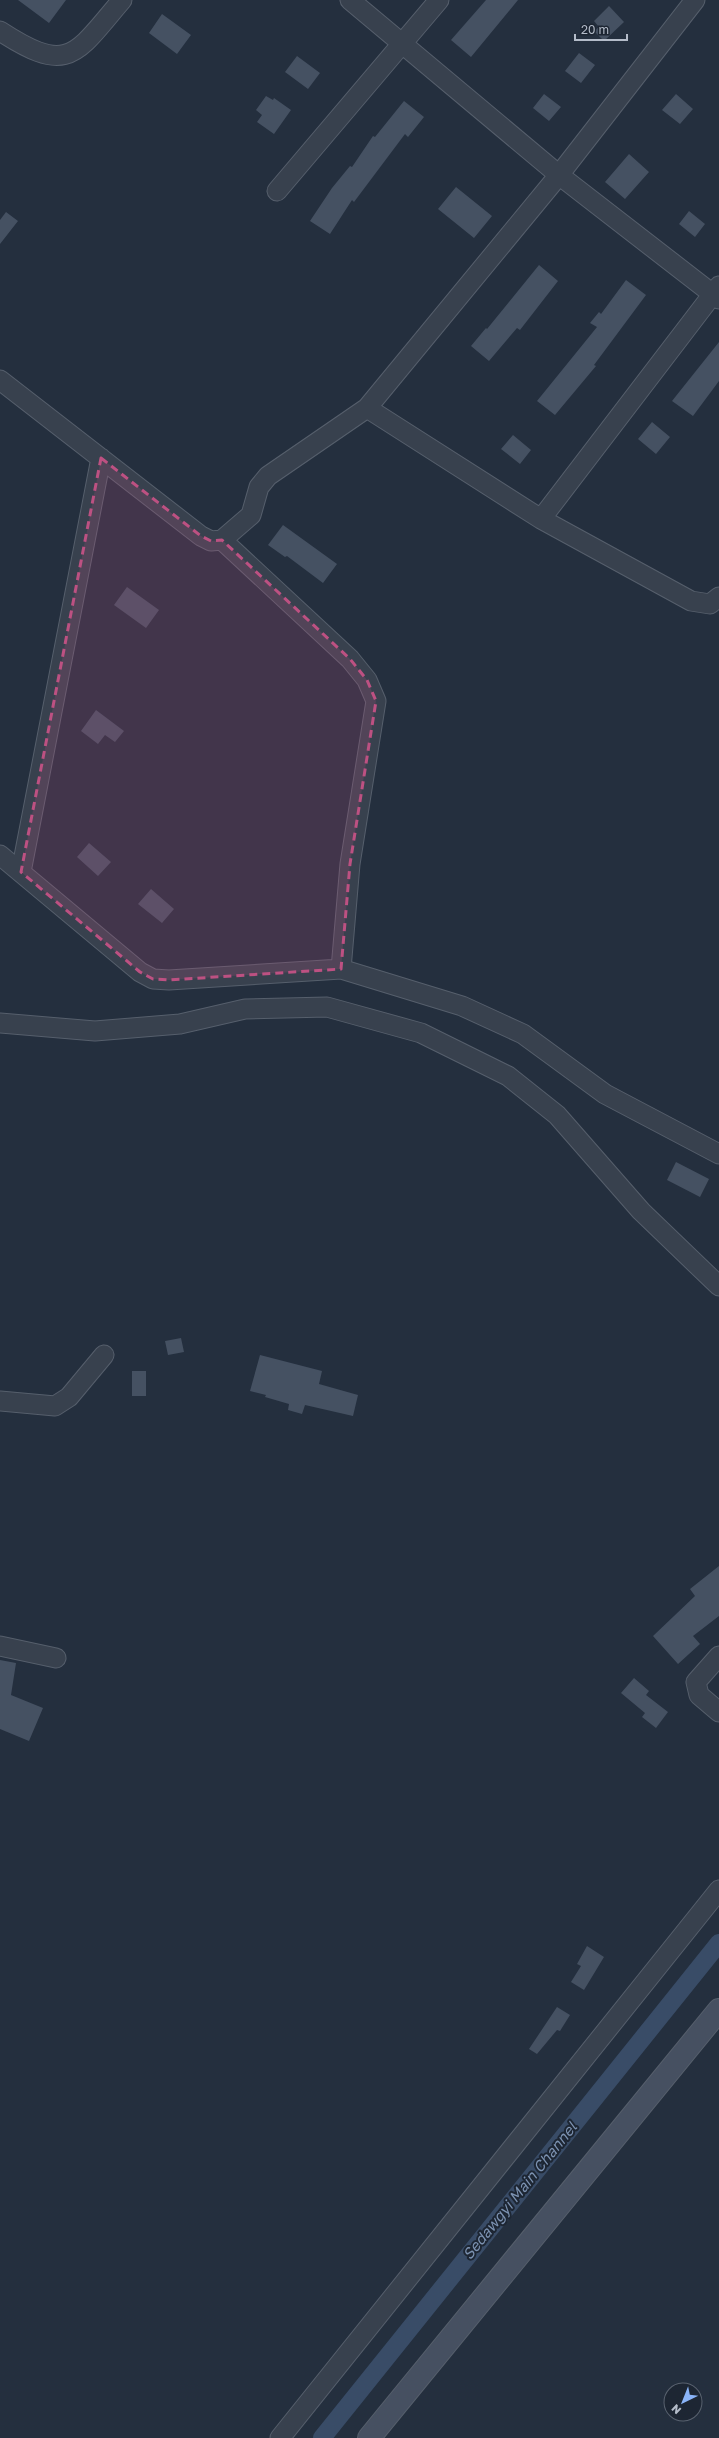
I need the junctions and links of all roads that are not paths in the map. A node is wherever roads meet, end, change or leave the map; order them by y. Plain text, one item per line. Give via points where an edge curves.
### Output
1 (122, 0) edge
2 (350, 0) edge
3 (439, 0) edge
4 (695, 0) edge
5 (0, 31) edge
6 (403, 44) junction
7 (559, 175) junction
8 (277, 191) dead end
9 (717, 293) edge
10 (0, 380) edge
11 (367, 408) junction
12 (101, 458) junction
13 (541, 519) junction
14 (222, 540) junction
15 (719, 597) edge
16 (0, 855) edge
17 (21, 872) junction
18 (341, 969) junction
19 (0, 1023) edge
20 (719, 1154) edge
21 (719, 1286) edge
22 (104, 1355) dead end
23 (0, 1401) edge
24 (0, 1646) edge
25 (719, 1656) edge
26 (56, 1658) dead end
27 (719, 1712) edge
28 (719, 1890) edge
29 (719, 2010) edge
30 (280, 2438) edge
31 (369, 2438) edge

1 - 5 street via 88,40 72,54 49,56 24,46
2 - 6 street
3 - 6 street
4 - 7 street
6 - 7 street
6 - 8 street
7 - 9 street
7 - 11 street
9 - 13 street
10 - 12 street
11 - 13 street
11 - 14 street via 268,476 259,487 251,515
12 - 14 street via 201,536 211,541
12 - 17 street
13 - 15 street via 691,601 710,604
14 - 18 street via 350,659 367,680 376,701 350,864
16 - 17 street
17 - 18 street via 140,972 153,979
18 - 20 street via 462,1006 523,1034 605,1094
19 - 21 street via 95,1031 180,1024 245,1009 328,1007 421,1032 508,1076 557,1115 641,1211
22 - 23 street via 69,1397 55,1406
24 - 26 street
25 - 27 street via 696,1682 699,1695
28 - 30 street
29 - 31 street

